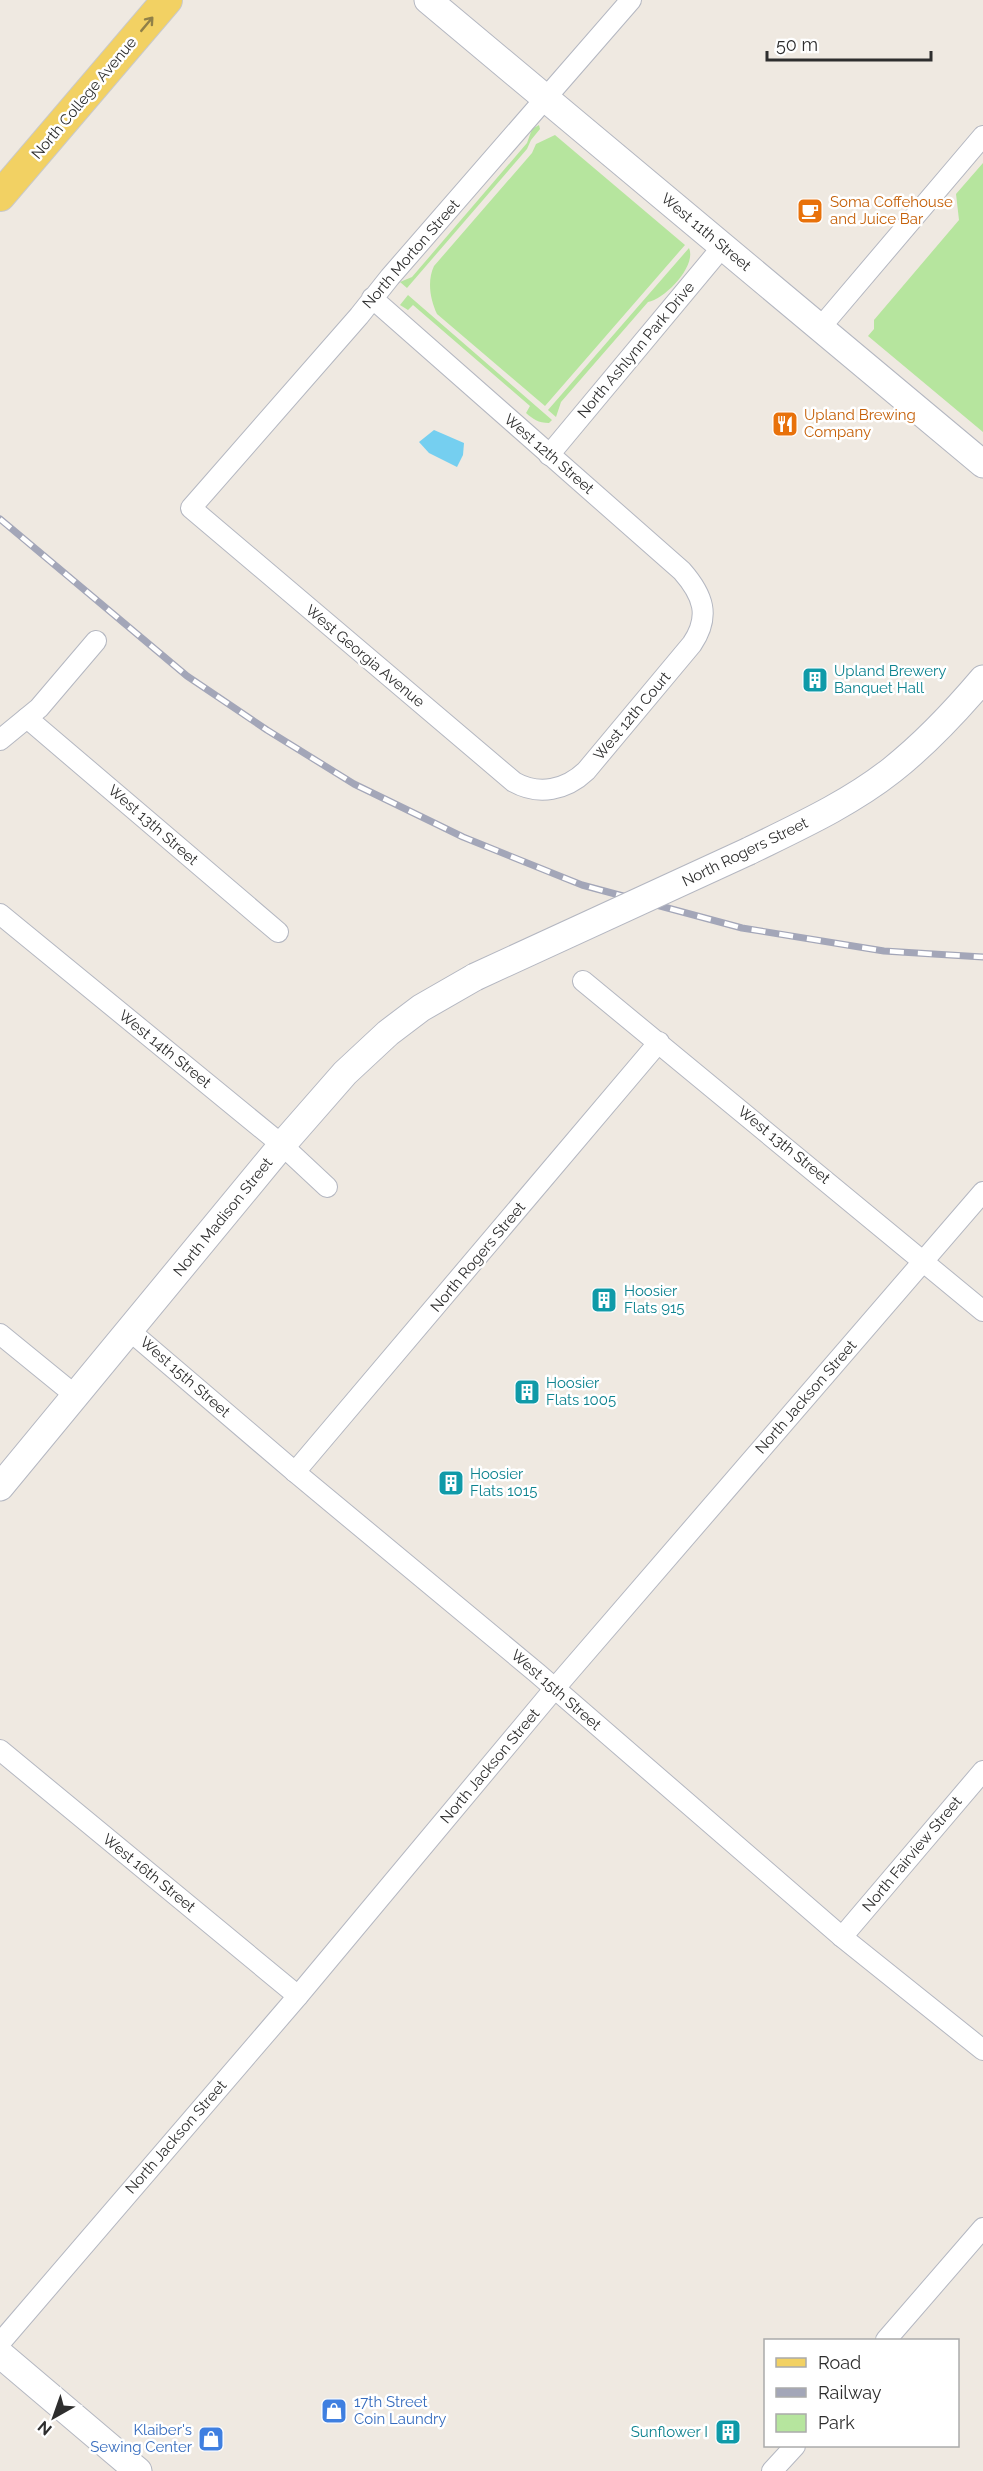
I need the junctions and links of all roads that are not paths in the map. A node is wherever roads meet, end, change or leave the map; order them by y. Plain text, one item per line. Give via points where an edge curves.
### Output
1 (167, 0) edge
2 (428, 0) edge
3 (631, 0) edge
4 (547, 98) junction
5 (983, 136) edge
6 (0, 196) edge
7 (723, 246) junction
8 (372, 298) junction
9 (820, 328) junction
10 (549, 454) junction
11 (983, 464) edge
12 (191, 508) joint
13 (703, 623) joint
14 (96, 641) dead end
15 (983, 679) edge
16 (27, 718) junction
17 (0, 740) edge
18 (546, 790) joint
19 (0, 914) edge
20 (278, 932) dead end
21 (475, 977) joint
22 (583, 981) dead end
23 (659, 1042) junction
24 (282, 1145) junction
25 (327, 1187) dead end
26 (983, 1192) edge
27 (924, 1261) junction
28 (983, 1311) edge
29 (130, 1331) junction
30 (0, 1334) edge
31 (76, 1396) junction
32 (296, 1472) junction
33 (0, 1487) edge
34 (555, 1688) junction
35 (0, 1750) edge
36 (983, 1771) edge
37 (842, 1937) junction
38 (298, 1996) junction
39 (983, 2050) edge
40 (983, 2228) edge
41 (886, 2339) edge
42 (0, 2343) edge
43 (0, 2354) edge
44 (793, 2447) edge
45 (138, 2471) edge
46 (772, 2471) edge

6 -> 1 main road, North College Avenue
2 - 4 street, West 11th Street
3 - 4 street, North Morton Street
4 - 7 street, West 11th Street
4 - 8 street, North Morton Street
5 - 9 street
7 - 9 street, West 11th Street
7 - 10 street, North Ashlynn Park Drive
8 - 10 street, West 12th Street
8 - 12 street, North Morton Street
9 - 11 street, West 11th Street
10 - 13 street, West 12th Street via 682,571 699,596
12 - 18 street, West Georgia Avenue via 514,782
13 - 18 street, West 12th Court via 692,644 586,771 570,784
14 - 16 street
15 - 21 street, North Rogers Street, bridge via 942,726 891,771 833,809
16 - 17 street
16 - 20 street, West 13th Street
19 - 24 street, West 14th Street
21 - 24 street, North Madison Street via 420,1008 388,1033 345,1073
22 - 23 street, West 13th Street
23 - 27 street, West 13th Street
23 - 32 street, North Rogers Street
24 - 25 street, West 14th Street
24 - 29 street, North Madison Street
26 - 27 street, North Jackson Street
27 - 28 street, West 13th Street
27 - 34 street, North Jackson Street
29 - 31 street, North Madison Street
29 - 32 street, West 15th Street
30 - 31 street
31 - 33 street, North Madison Street
32 - 34 street, West 15th Street
34 - 37 street, West 15th Street
34 - 38 street, North Jackson Street
35 - 38 street, West 16th Street
36 - 37 street, North Fairview Street
37 - 39 street, West 15th Street
38 - 42 street, North Jackson Street
40 - 41 street
43 - 45 street
44 - 46 street

